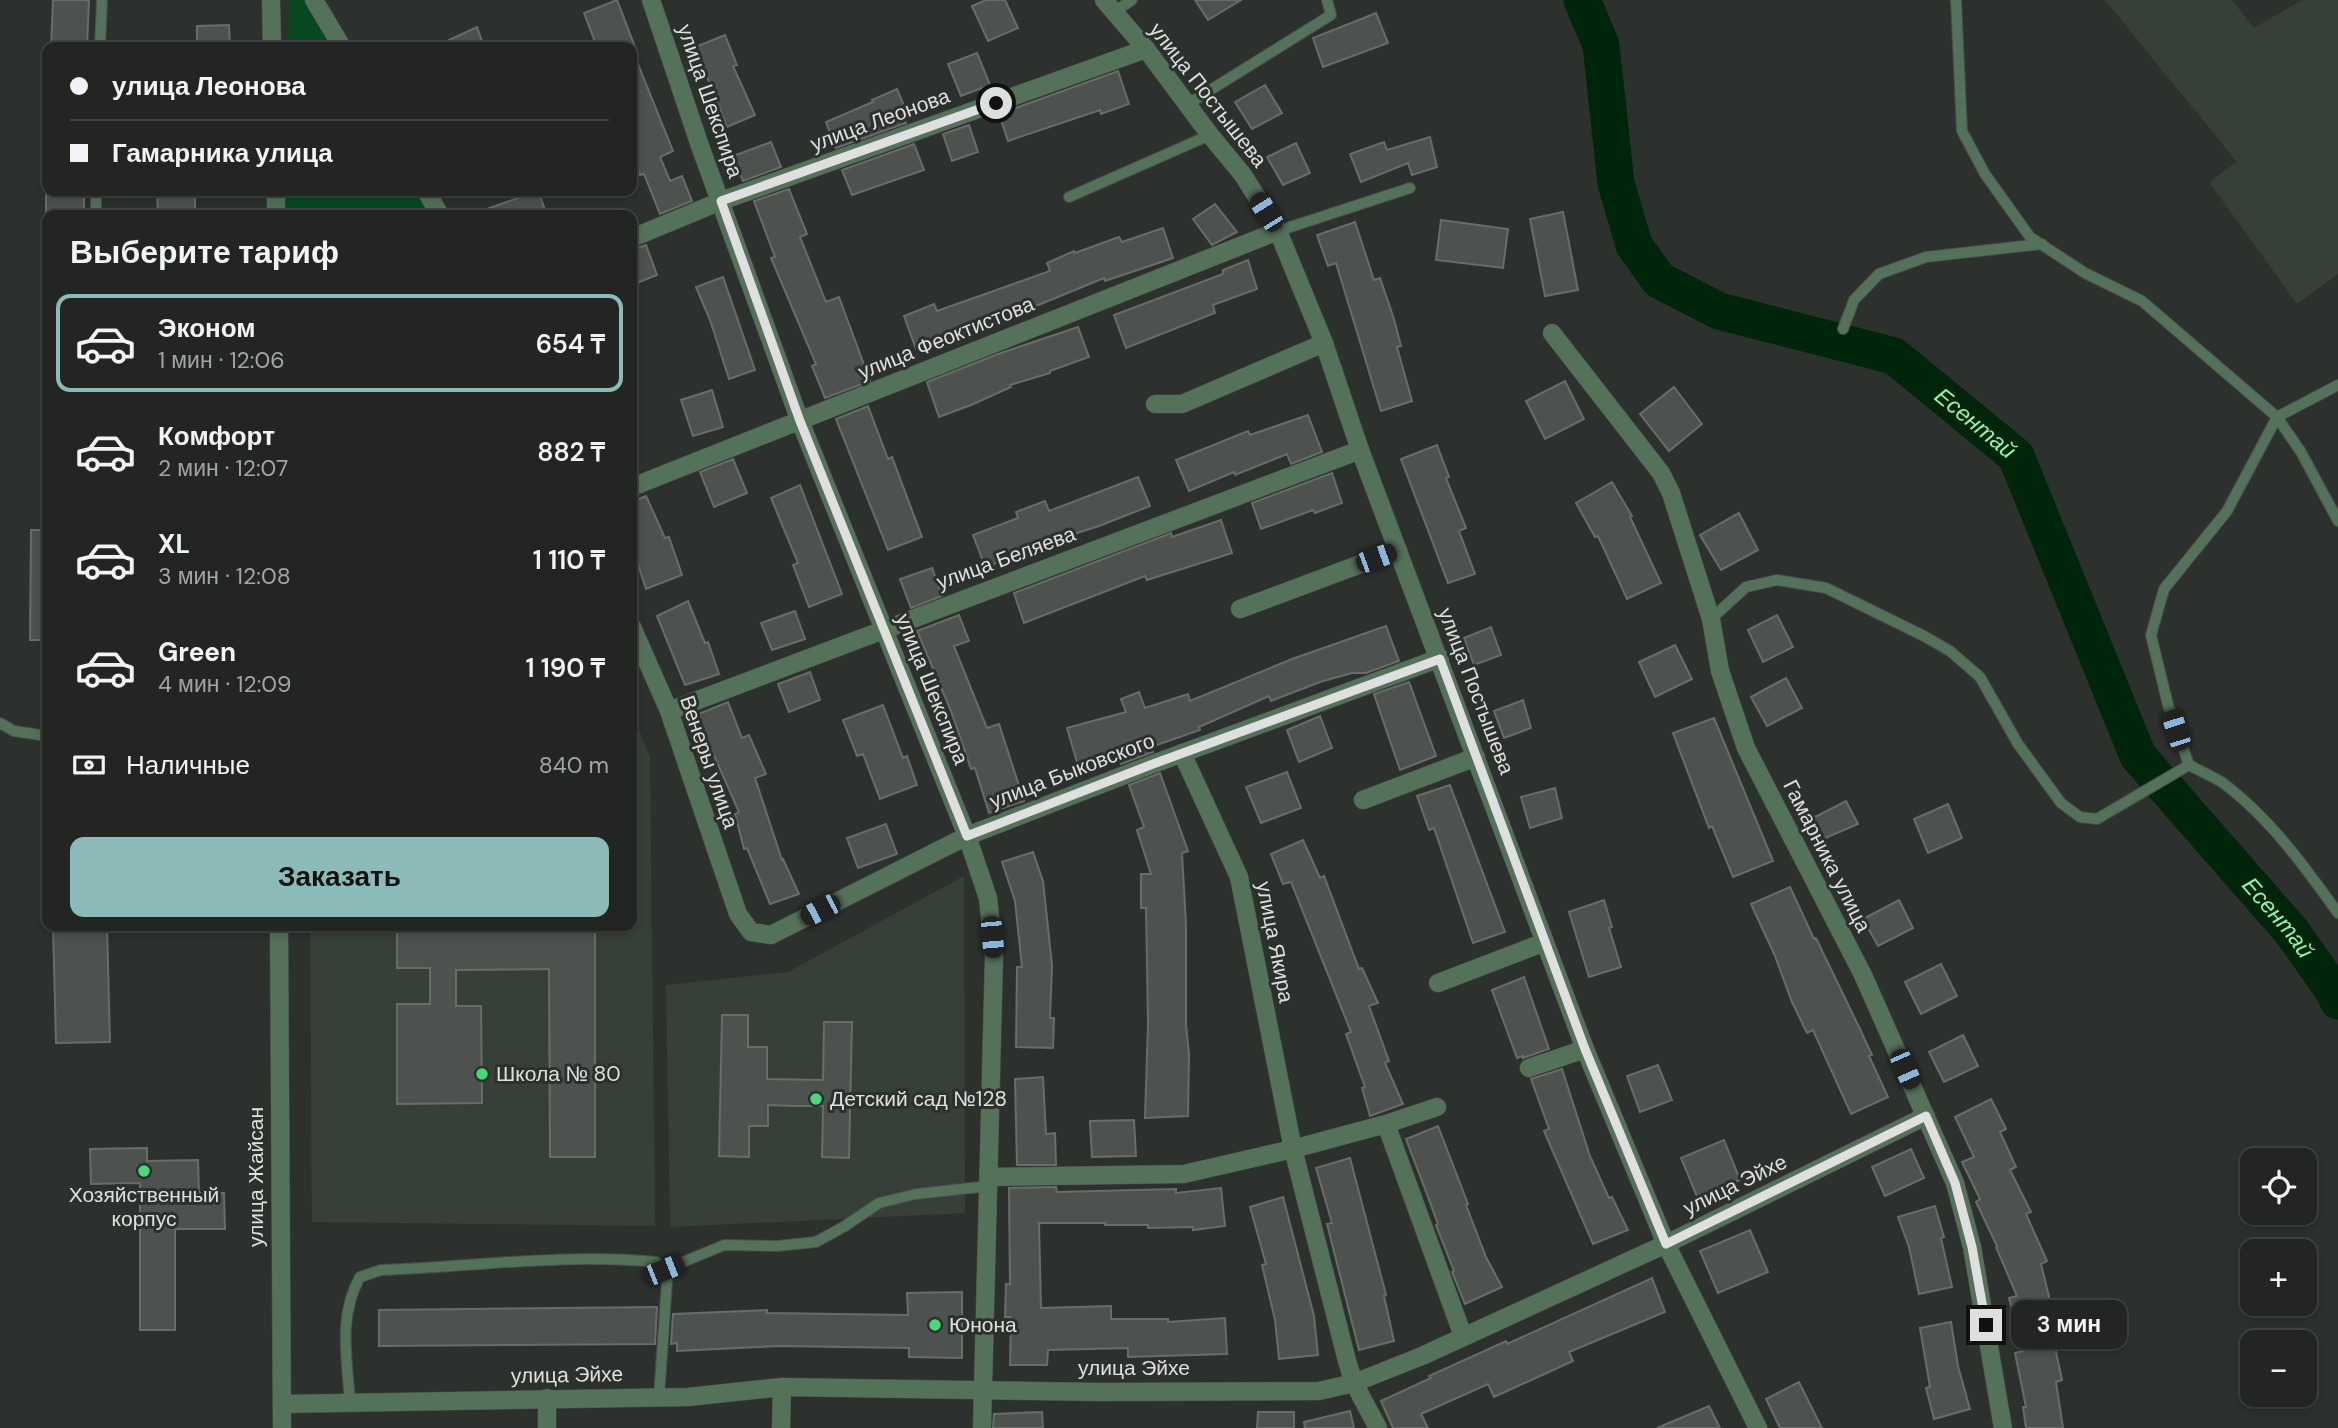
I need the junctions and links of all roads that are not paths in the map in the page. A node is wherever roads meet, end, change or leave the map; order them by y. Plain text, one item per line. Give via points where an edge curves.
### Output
1 (102, 0) edge
2 (271, 0) edge
3 (314, 0) edge
4 (651, 0) edge
5 (1132, 0) edge
6 (1327, 0) edge
7 (1956, 0) edge
8 (1109, 6) edge
9 (100, 42) edge
10 (272, 42) edge
11 (339, 42) edge
12 (1146, 49) junction
13 (1188, 104) junction
14 (1210, 135) junction
15 (1410, 188) dead end
16 (1069, 197) dead end
17 (721, 201) junction
18 (1278, 231) junction
19 (637, 236) edge
20 (2042, 244) junction
21 (1843, 329) dead end
22 (1552, 332) dead end
23 (1324, 343) junction
24 (2338, 385) edge
25 (1155, 404) dead end
26 (2277, 417) junction
27 (800, 421) junction
28 (1360, 450) junction
29 (637, 485) edge
30 (2338, 521) edge
31 (1398, 550) junction
32 (1240, 609) dead end
33 (1711, 619) junction
34 (883, 628) junction
35 (637, 638) edge
36 (1440, 659) junction
37 (669, 711) junction
38 (0, 723) edge
39 (42, 735) edge
40 (1182, 753) junction
41 (1476, 757) junction
42 (2189, 765) junction
43 (1363, 800) dead end
44 (967, 836) junction
45 (2338, 913) edge
46 (738, 914) joint
47 (279, 931) edge
48 (1545, 942) junction
49 (1438, 983) dead end
50 (1585, 1049) junction
51 (1529, 1068) dead end
52 (1437, 1107) dead end
53 (1926, 1116) junction
54 (1386, 1124) junction
55 (1293, 1149) junction
56 (989, 1182) junction
57 (1666, 1244) junction
58 (664, 1270) junction
59 (1463, 1336) junction
60 (1354, 1382) junction
61 (782, 1387) junction
62 (982, 1389) junction
63 (659, 1397) junction
64 (547, 1398) junction
65 (350, 1402) junction
66 (282, 1404) junction
67 (282, 1428) edge
68 (547, 1428) edge
69 (781, 1428) edge
70 (982, 1428) edge
71 (1378, 1428) edge
72 (1758, 1428) edge
73 (2003, 1428) edge

1 - 9 lane
2 - 10 street
3 - 11 street
4 - 17 street, улица Шекспира
5 - 8 lane
6 - 13 lane via 1331,15
7 - 20 lane via 1962,131 1985,174 2030,237
8 - 12 street, улица Постышева
12 - 13 street, улица Постышева
12 - 17 street, улица Леонова
13 - 14 street, улица Постышева
14 - 16 lane
14 - 18 street, улица Постышева via 1243,175
15 - 18 lane
17 - 19 street, улица Леонова
17 - 27 street, улица Шекспира
18 - 23 street, улица Постышева
18 - 27 street, улица Феоктистова
20 - 21 lane via 1926,257 1879,274 1854,300
20 - 26 lane via 2142,301
22 - 33 street, Гамарника улица via 1661,473
23 - 25 street via 1182,404
23 - 28 street, улица Постышева
24 - 26 lane
26 - 30 lane
26 - 42 lane via 2227,511 2164,589 2151,635
27 - 29 street, улица Феоктистова
27 - 34 street, улица Шекспира
28 - 31 street, улица Постышева
28 - 34 street, улица Беляева
31 - 32 street
31 - 36 street, улица Постышева
33 - 42 lane via 1746,587 1777,580 1826,588 1950,651 1980,677 2018,744 2061,803 2080,817 2097,819
33 - 53 street, Гамарника улица via 1720,671 1746,748 1863,975
34 - 37 street, улица Беляева
34 - 44 street, улица Шекспира
35 - 37 street, Венеры улица
36 - 40 street, улица Быковского
36 - 41 street, улица Постышева
37 - 46 street, Венеры улица
38 - 39 lane via 14,731
40 - 44 street, улица Быковского
40 - 55 street, улица Якира via 1239,877
41 - 43 street
41 - 48 street, улица Постышева
42 - 45 lane via 2221,782 2259,814
44 - 46 street, улица Быковского via 771,934 751,932
44 - 56 street, улица Шекспира via 988,898 994,956
47 - 66 street, улица Жайсан
48 - 49 street
48 - 50 street, улица Постышева
50 - 51 street
50 - 57 street, улица Постышева
52 - 54 street
53 - 57 street, улица Эйхе
53 - 73 street, Гамарника улица via 1955,1183 1972,1247
54 - 55 street
54 - 59 street
55 - 56 street via 1184,1174
55 - 60 street, улица Якира
56 - 58 lane via 878,1203 816,1242 724,1245
56 - 62 street, улица Шекспира
57 - 59 street, улица Эйхе
57 - 72 street, улица Постышева
58 - 63 lane
58 - 65 lane via 656,1262 645,1261 548,1260 381,1270 360,1277 351,1294 345,1329
59 - 60 street, улица Эйхе
60 - 62 street, улица Эйхе via 1319,1391
60 - 71 street, улица Якира
61 - 62 street, улица Эйхе
61 - 63 street, улица Эйхе
61 - 69 street
62 - 70 street, улица Шекспира
63 - 64 street, улица Эйхе
64 - 65 street, улица Эйхе
64 - 68 street
65 - 66 street, улица Эйхе
66 - 67 street, улица Жайсан

